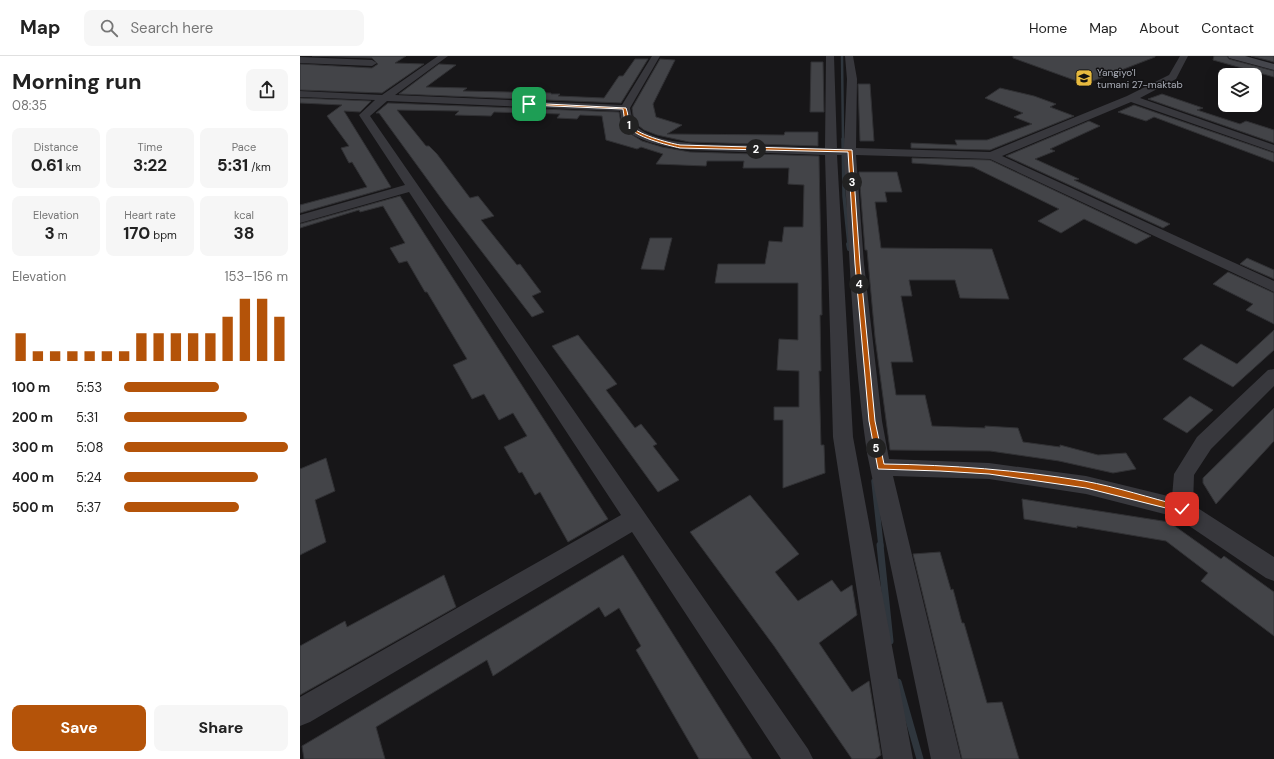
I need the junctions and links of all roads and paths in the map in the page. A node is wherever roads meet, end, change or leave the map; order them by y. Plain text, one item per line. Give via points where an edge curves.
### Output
1 (444, 56) edge
2 (656, 56) edge
3 (830, 56) edge
4 (849, 56) edge
5 (1184, 56) edge
6 (1233, 56) edge
7 (300, 60) edge
8 (372, 63) dead end
9 (1274, 67) edge
10 (300, 94) edge
11 (384, 98) junction
12 (1131, 98) junction
13 (625, 108) junction
14 (1274, 149) edge
15 (841, 151) junction
16 (992, 156) junction
17 (412, 187) junction
18 (300, 219) edge
19 (1274, 287) edge
20 (1274, 375) edge
21 (881, 467) junction
22 (1182, 509) junction
23 (636, 518) junction
24 (1274, 570) edge
25 (300, 712) edge
26 (798, 759) edge
27 (898, 759) edge
28 (946, 759) edge

1 - 11 street
2 - 13 street
3 - 15 street
4 - 15 street via 852,79
5 - 12 street via 1173,78
6 - 9 main road
7 - 8 street
10 - 11 street
11 - 13 street
11 - 17 street via 364,115
12 - 14 street
12 - 16 street
13 - 15 street via 628,124 632,129 668,144 690,147
15 - 16 street
15 - 21 street via 857,264 872,421
15 - 27 street via 843,437
16 - 19 street
17 - 18 street
17 - 23 street
20 - 22 street via 1204,443 1184,474
21 - 22 street via 996,472 1086,485
21 - 28 street
22 - 24 street
23 - 25 street
23 - 26 street

